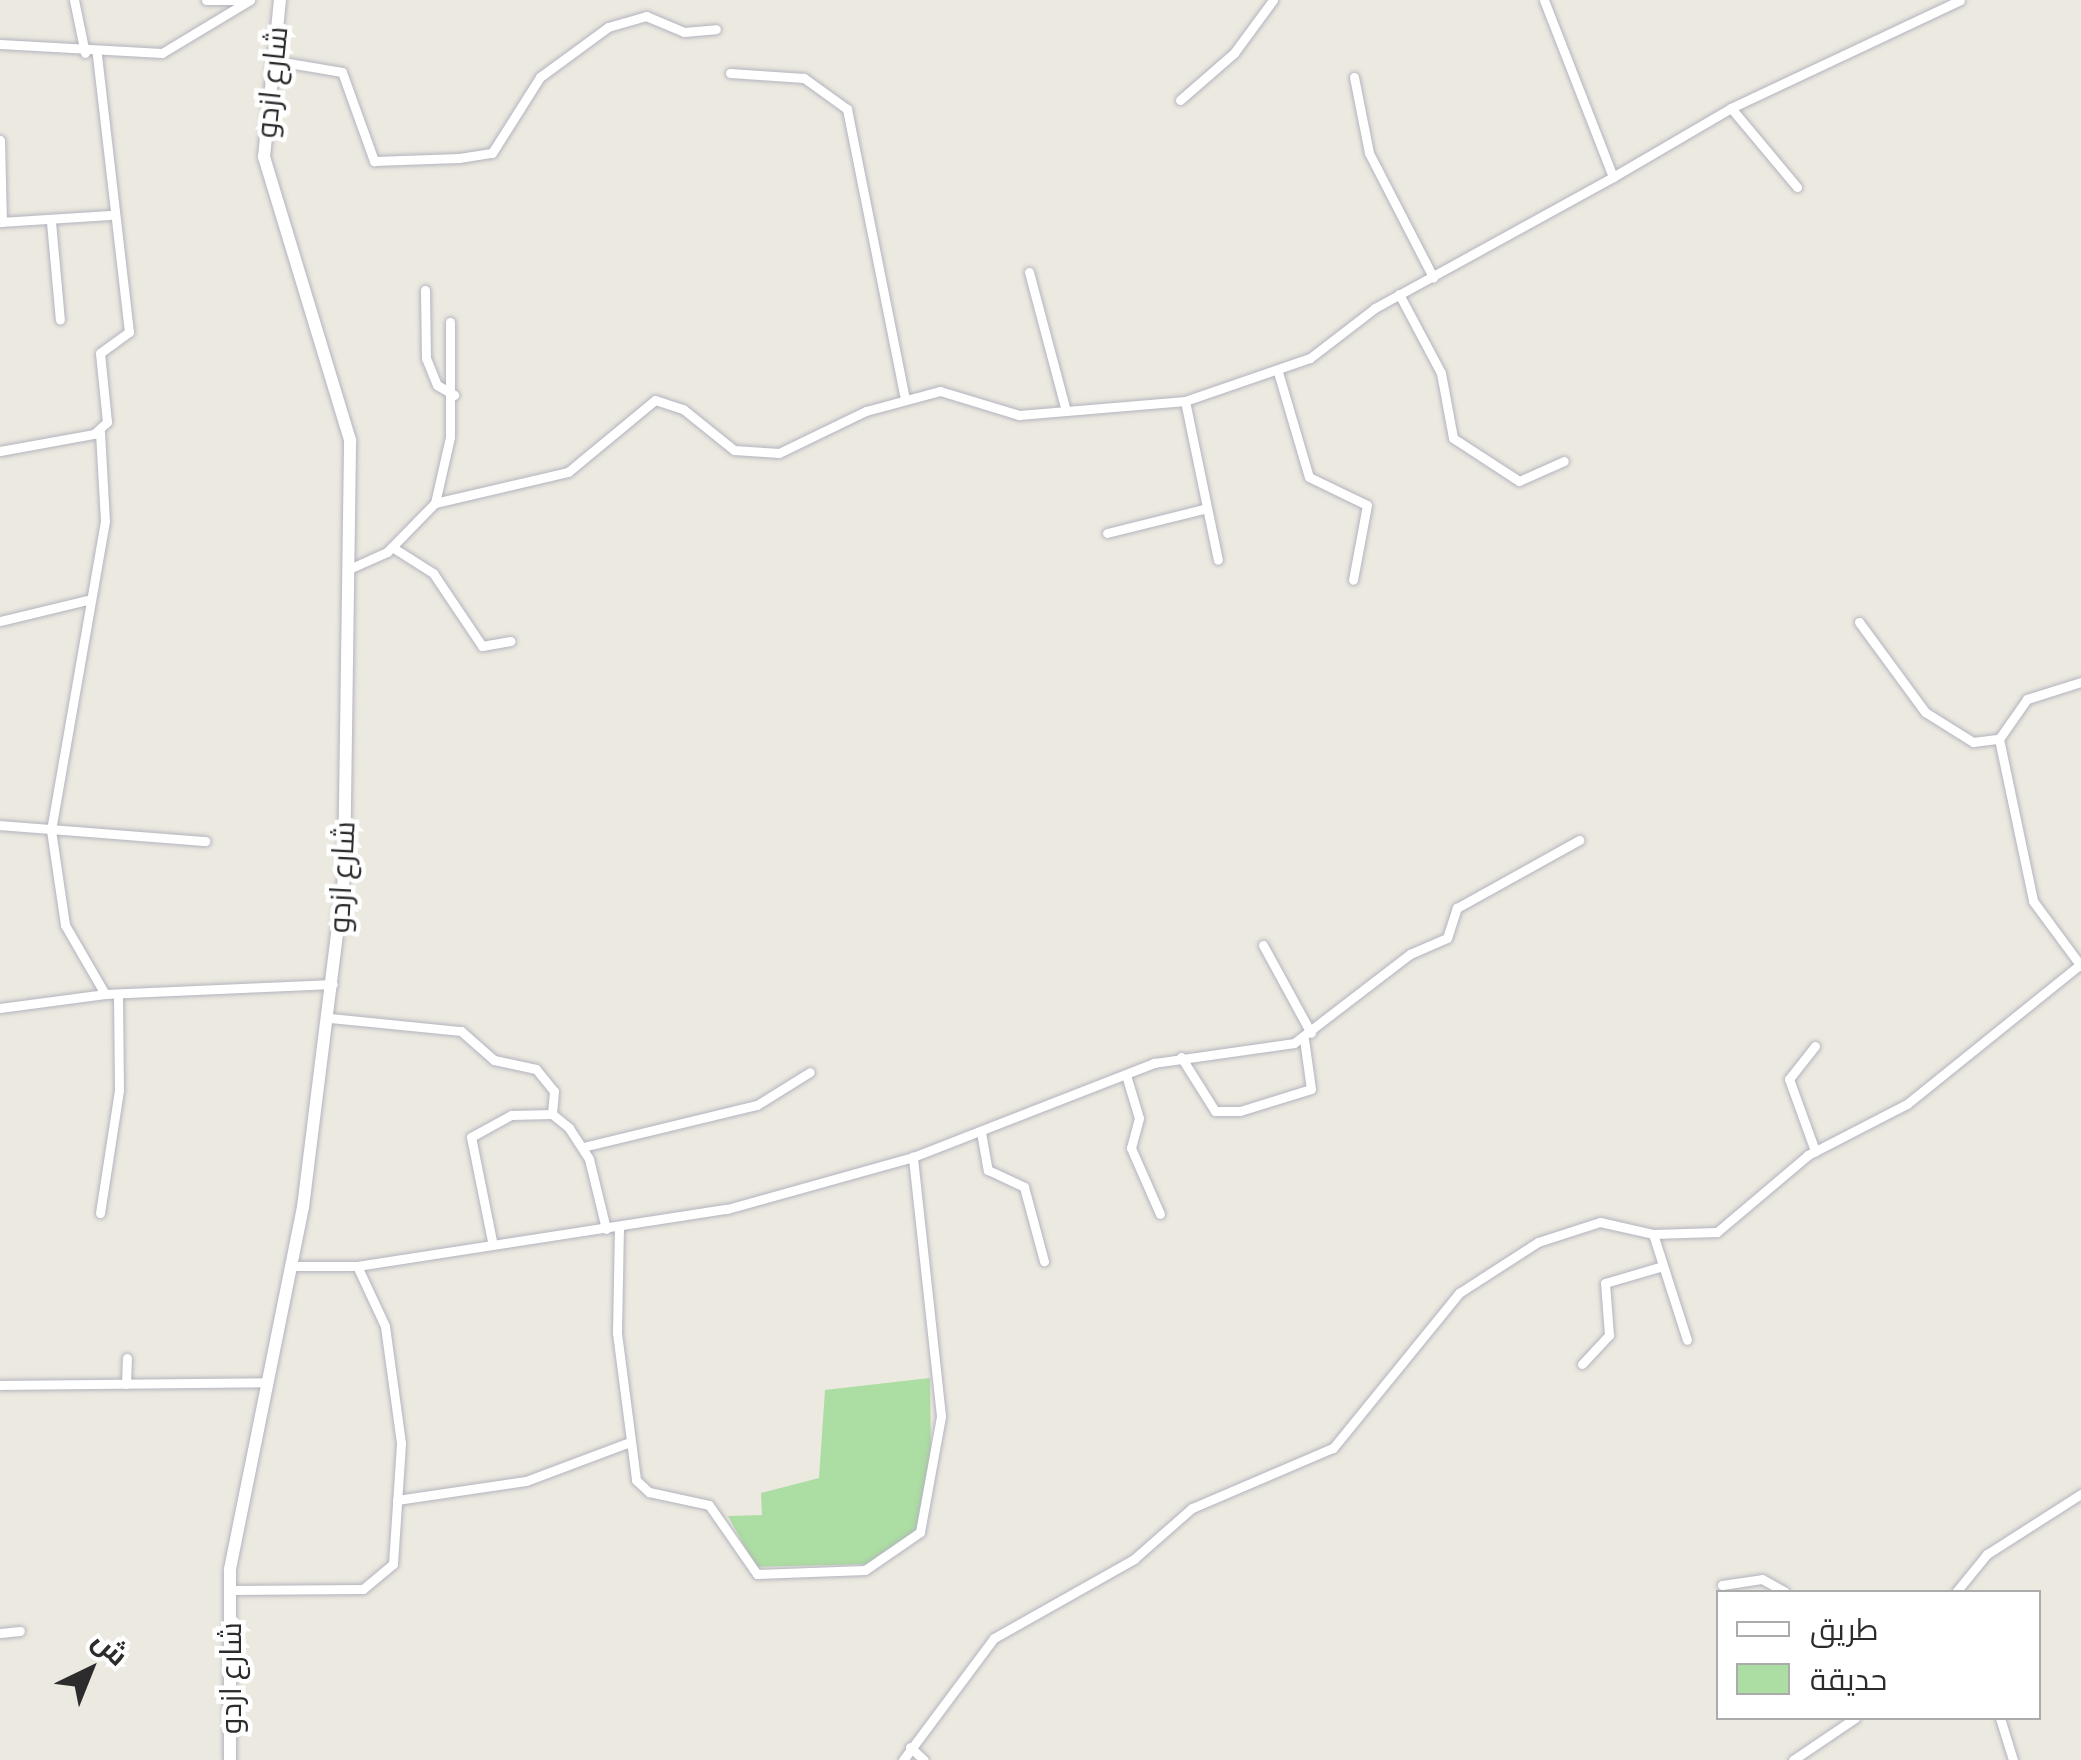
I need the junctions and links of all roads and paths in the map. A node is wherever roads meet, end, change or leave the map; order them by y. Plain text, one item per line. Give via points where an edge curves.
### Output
1 (74, 0) edge
2 (206, 0) edge
3 (240, 0) edge
4 (250, 0) edge
5 (280, 0) edge
6 (1273, 0) edge
7 (1544, 0) edge
8 (1960, 0) edge
9 (716, 29) dead end
10 (0, 44) edge
11 (85, 53) junction
12 (97, 54) junction
13 (268, 60) junction
14 (730, 73) dead end
15 (1354, 76) dead end
16 (1180, 100) dead end
17 (1731, 108) junction
18 (0, 140) edge
19 (1613, 177) junction
20 (1797, 187) dead end
21 (110, 215) junction
22 (1, 222) edge
23 (51, 222) junction
24 (1030, 272) dead end
25 (1433, 277) junction
26 (424, 290) dead end
27 (1399, 294) junction
28 (60, 320) dead end
29 (450, 322) dead end
30 (1278, 372) junction
31 (454, 395) junction
32 (905, 399) junction
33 (1185, 400) junction
34 (1065, 408) junction
35 (100, 432) junction
36 (0, 451) edge
37 (1564, 461) dead end
38 (435, 503) junction
39 (1204, 509) junction
40 (1107, 533) dead end
41 (392, 547) junction
42 (1218, 560) dead end
43 (349, 569) junction
44 (1353, 580) dead end
45 (87, 600) junction
46 (0, 621) edge
47 (1859, 622) dead end
48 (512, 641) dead end
49 (2081, 682) edge
50 (1999, 739) junction
51 (0, 825) edge
52 (51, 830) junction
53 (205, 840) dead end
54 (1579, 840) dead end
55 (1263, 945) dead end
56 (2080, 966) edge
57 (334, 984) junction
58 (106, 994) junction
59 (118, 994) junction
60 (0, 1008) edge
61 (330, 1018) junction
62 (1308, 1036) junction
63 (1815, 1046) dead end
64 (1180, 1057) junction
65 (810, 1072) dead end
66 (1126, 1075) junction
67 (552, 1114) junction
68 (981, 1132) junction
69 (583, 1147) junction
70 (1816, 1150) junction
71 (913, 1156) junction
72 (100, 1213) dead end
73 (1160, 1214) dead end
74 (620, 1227) junction
75 (606, 1229) junction
76 (1653, 1234) junction
77 (492, 1241) junction
78 (1044, 1262) dead end
79 (291, 1266) junction
80 (358, 1266) junction
81 (1663, 1266) junction
82 (1687, 1340) dead end
83 (127, 1358) dead end
84 (1582, 1364) dead end
85 (267, 1382) junction
86 (0, 1384) edge
87 (126, 1384) junction
88 (630, 1442) junction
89 (2081, 1494) edge
90 (398, 1500) junction
91 (1722, 1585) dead end
92 (230, 1590) junction
93 (1781, 1590) edge
94 (1958, 1590) edge
95 (20, 1631) dead end
96 (0, 1633) edge
97 (1852, 1720) edge
98 (2001, 1720) edge
99 (910, 1747) junction
100 (230, 1760) edge
101 (903, 1760) edge
102 (924, 1760) edge
103 (1792, 1760) edge
104 (2013, 1760) edge

1 - 11 street
2 - 3 street
4 - 12 street via 162,52
5 - 13 street, شارع ازدو
6 - 16 street via 1234,53
7 - 19 street
8 - 17 street
9 - 13 street via 684,32 646,16 608,27 540,77 492,153 459,158 374,161 342,72
10 - 11 street
11 - 12 street
12 - 21 street
13 - 43 street, شارع ازدو via 264,157 350,440
14 - 32 street via 804,78 847,109
15 - 25 street via 1364,140
17 - 19 street
17 - 20 street
18 - 22 street
19 - 25 street
21 - 23 street
21 - 35 street via 128,332 100,354 109,410
22 - 23 street
23 - 28 street
24 - 34 street
25 - 27 street
26 - 31 street via 426,358 437,385
27 - 30 street
27 - 37 street via 1441,373 1453,438 1519,481
29 - 31 street
30 - 33 street
30 - 44 street via 1309,477 1364,498
31 - 38 street
32 - 34 street via 950,392 1019,415
32 - 38 street via 779,453 754,454 655,400 568,472
33 - 34 street
33 - 39 street
35 - 36 street
35 - 45 street via 105,521
38 - 41 street
39 - 40 street
39 - 42 street
41 - 43 street
41 - 48 street via 433,573 482,646
43 - 57 street, شارع ازدو
45 - 46 street
45 - 52 street
47 - 50 street via 1924,712 1973,742
49 - 50 street via 2028,699
50 - 56 street via 2033,900
51 - 52 street
52 - 53 street
52 - 58 street via 65,925
54 - 62 street via 1490,898 1463,904 1447,938 1410,954
55 - 62 street
56 - 70 street via 1907,1104
57 - 59 street
57 - 61 street, شارع ازدو
58 - 59 street
58 - 60 street
59 - 72 street via 118,1090
61 - 67 street via 460,1031 494,1060 536,1069 554,1091
61 - 79 street, شارع ازدو
62 - 64 street
62 - 64 street via 1311,1089 1240,1111 1215,1111
63 - 70 street via 1789,1079
64 - 66 street
65 - 69 street via 757,1105
66 - 68 street
66 - 73 street via 1139,1118 1131,1148
67 - 69 street
67 - 77 street via 490,1120 471,1138
68 - 71 street
68 - 78 street via 988,1170 1024,1187
69 - 75 street
70 - 76 street via 1717,1232
71 - 74 street via 727,1209
71 - 88 street via 941,1416 929,1512 907,1547 865,1570 756,1574 708,1504 642,1489
74 - 75 street
74 - 88 street via 617,1333
75 - 77 street
76 - 81 street
76 - 99 street via 1579,1227 1459,1293 1333,1448 1192,1508 1134,1558 994,1638
77 - 80 street
79 - 80 street
79 - 85 street, شارع ازدو
80 - 90 street via 388,1344 401,1444
81 - 82 street
81 - 84 street via 1605,1283 1609,1335
83 - 87 street
85 - 87 street
85 - 92 street, شارع ازدو
86 - 87 street
88 - 90 street via 526,1481
89 - 94 street via 1988,1554
90 - 92 street via 393,1564 374,1587
91 - 93 street via 1762,1579
92 - 100 street, شارع ازدو
95 - 96 street
97 - 103 street
98 - 104 street
99 - 101 street
99 - 102 street

